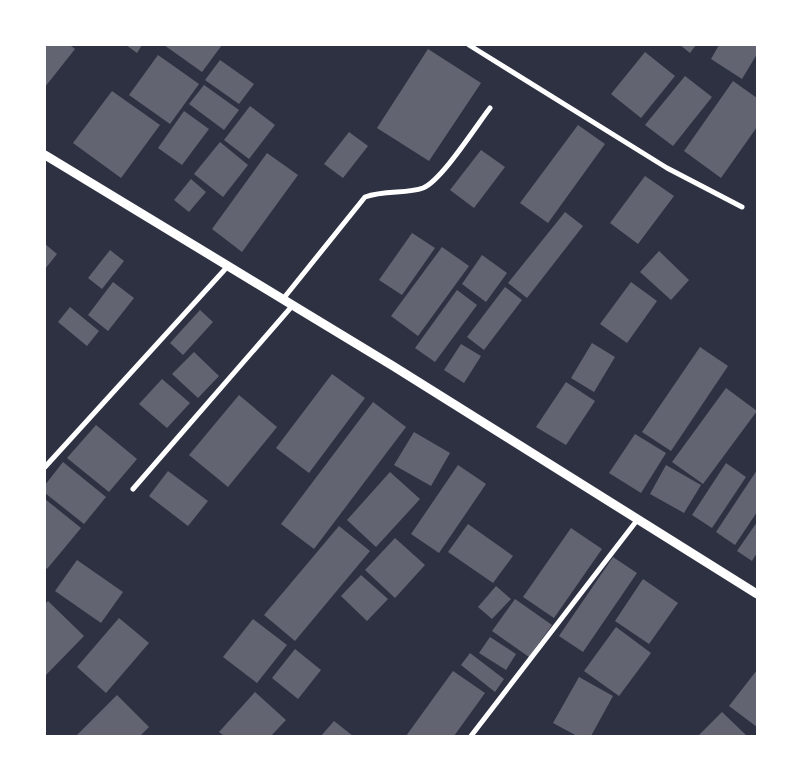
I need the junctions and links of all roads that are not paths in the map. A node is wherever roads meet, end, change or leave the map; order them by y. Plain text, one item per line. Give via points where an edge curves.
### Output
1 (469, 45) edge
2 (490, 108) dead end
3 (45, 155) edge
4 (742, 207) dead end
5 (228, 266) junction
6 (283, 299) junction
7 (293, 305) junction
8 (45, 465) edge
9 (133, 489) dead end
10 (638, 519) junction
11 (757, 594) edge
12 (471, 736) edge

1 - 4 street via 667,168
2 - 6 street via 423,188 380,192 366,198
3 - 5 street
5 - 6 street
5 - 8 street
6 - 7 street
7 - 9 street
7 - 10 street
10 - 11 street
10 - 12 street

